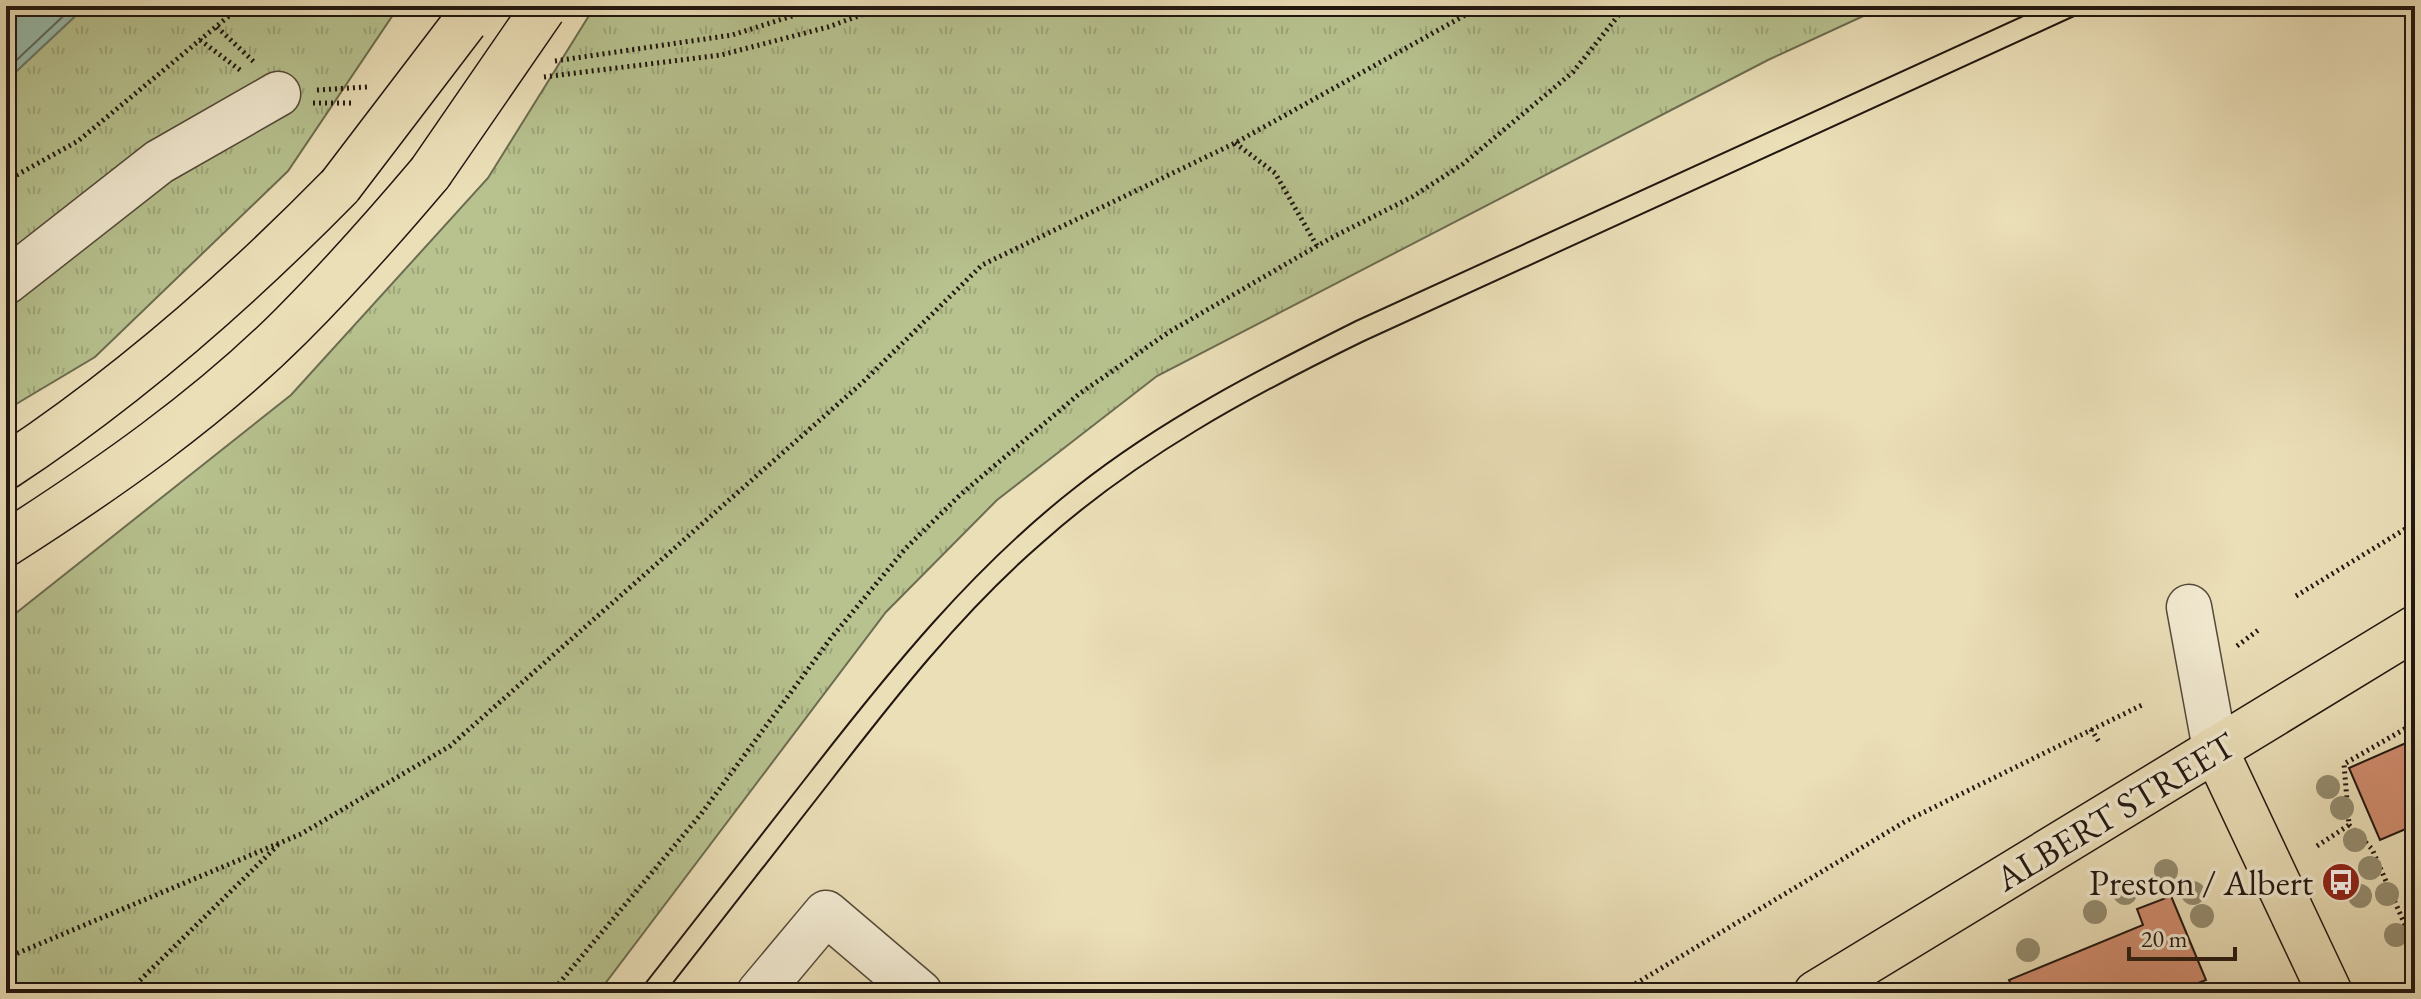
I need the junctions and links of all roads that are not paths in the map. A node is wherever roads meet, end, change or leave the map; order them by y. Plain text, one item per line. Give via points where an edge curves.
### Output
1 (544, 8) edge
2 (470, 14) edge
3 (278, 94) dead end
4 (6, 282) edge
5 (6, 467) edge
6 (6, 544) edge
7 (2189, 607) dead end
8 (2415, 628) edge
9 (2215, 749) junction
10 (759, 993) edge
11 (920, 993) edge
12 (1816, 993) edge
13 (2330, 993) edge

1 - 6 main road, bridge via 430,173 290,327 107,478
2 - 5 main road, bridge via 340,186 201,320
3 - 4 lane via 159,162
7 - 9 lane
8 - 9 main road, ALBERT STREET
9 - 12 main road, ALBERT STREET
9 - 13 main road
10 - 11 lane via 826,913

